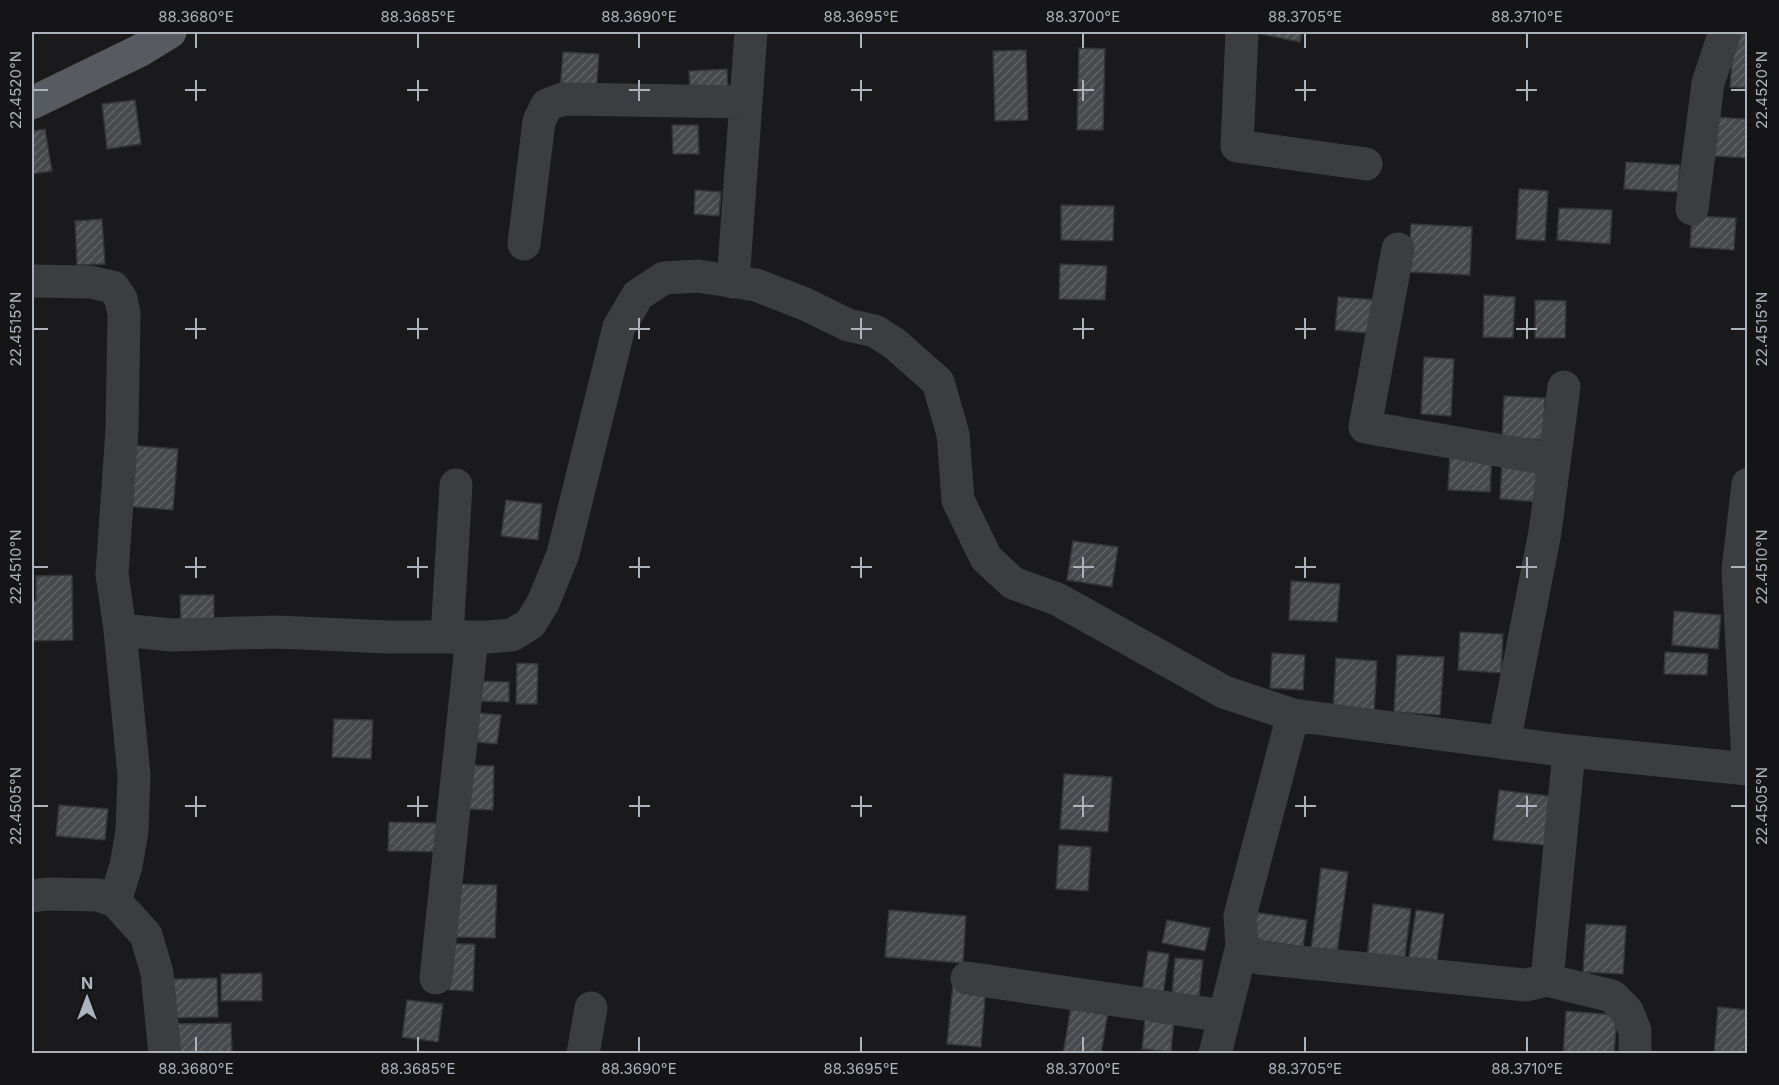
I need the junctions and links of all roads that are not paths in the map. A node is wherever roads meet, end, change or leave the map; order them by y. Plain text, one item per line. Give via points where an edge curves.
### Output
1 (170, 32) edge
2 (750, 32) edge
3 (1242, 32) edge
4 (1725, 32) edge
5 (746, 102) junction
6 (32, 103) edge
7 (1366, 164) dead end
8 (1692, 209) dead end
9 (525, 244) dead end
10 (1398, 249) dead end
11 (32, 281) edge
12 (733, 282) junction
13 (1564, 387) dead end
14 (1554, 460) junction
15 (1748, 484) edge
16 (456, 485) dead end
17 (120, 630) junction
18 (459, 637) junction
19 (1293, 714) junction
20 (1504, 743) junction
21 (1569, 751) junction
22 (1748, 760) edge
23 (1748, 769) edge
24 (32, 896) edge
25 (115, 901) junction
26 (1242, 946) junction
27 (436, 978) dead end
28 (967, 978) dead end
29 (1547, 980) junction
30 (591, 1008) dead end
31 (1224, 1016) junction
32 (165, 1053) edge
33 (583, 1053) edge
34 (1215, 1053) edge
35 (1635, 1053) edge

1 - 6 main road
2 - 5 street
3 - 7 street via 1237,146
4 - 8 street via 1708,83
5 - 9 street via 563,99 547,105 539,121
5 - 12 street
10 - 14 street via 1365,427
11 - 17 street via 90,282 113,287 121,299 122,430 112,574
12 - 18 street via 698,276 664,278 638,295 619,327 563,554 543,603 530,624 512,635
12 - 19 street via 756,285 848,325 875,331 938,382 953,434 958,500 986,558 1013,583 1057,599 1224,692
13 - 14 street
14 - 20 street via 1545,532
15 - 22 street via 1738,570
16 - 18 street
17 - 18 street via 172,635 276,632
17 - 25 street via 134,775 132,831
18 - 27 street
19 - 20 street
19 - 26 street via 1240,916
20 - 21 street
21 - 23 street
21 - 29 street
24 - 25 street via 98,896
25 - 32 street via 146,935 158,973
26 - 29 street via 1259,958 1526,985
26 - 31 street
28 - 31 street
29 - 35 street via 1612,996 1627,1011 1635,1031
30 - 33 street
31 - 34 street

